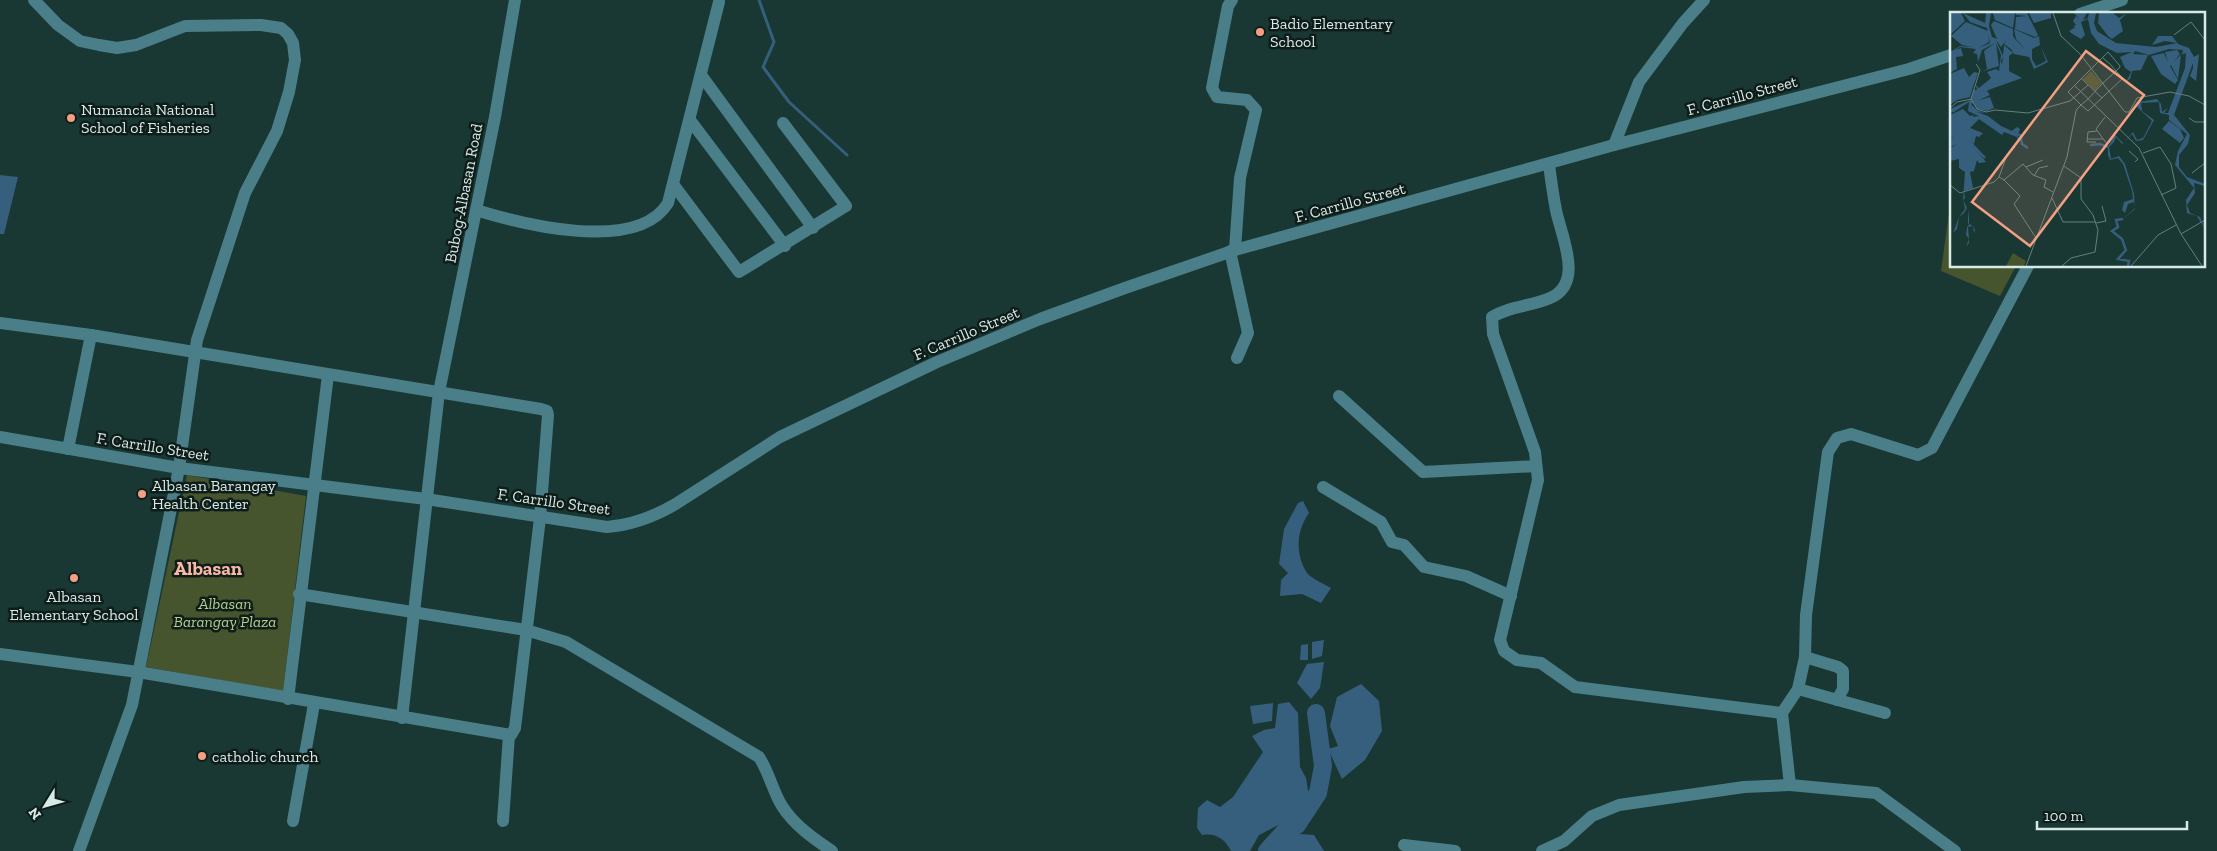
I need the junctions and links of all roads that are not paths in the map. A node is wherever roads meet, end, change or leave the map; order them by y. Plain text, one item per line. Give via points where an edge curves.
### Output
1 (34, 0) edge
2 (515, 0) edge
3 (1232, 0) edge
4 (1704, 0) edge
5 (2122, 0) edge
6 (719, 2) dead end
7 (2105, 9) edge
8 (2090, 12) edge
9 (1950, 55) edge
10 (701, 75) junction
11 (690, 120) junction
12 (783, 123) dead end
13 (1614, 145) junction
14 (1549, 164) junction
15 (673, 184) junction
16 (476, 210) junction
17 (814, 228) junction
18 (785, 246) junction
19 (1233, 251) junction
20 (2027, 268) edge
21 (0, 323) edge
22 (91, 335) junction
23 (195, 354) junction
24 (1237, 358) dead end
25 (328, 375) junction
26 (439, 392) junction
27 (1339, 396) dead end
28 (0, 437) edge
29 (68, 449) junction
30 (1536, 466) junction
31 (178, 468) junction
32 (314, 486) junction
33 (1323, 487) dead end
34 (426, 499) junction
35 (540, 518) junction
36 (299, 594) junction
37 (1512, 596) junction
38 (414, 612) junction
39 (526, 630) junction
40 (0, 654) edge
41 (1805, 657) junction
42 (138, 672) junction
43 (1798, 688) junction
44 (288, 699) junction
45 (1837, 700) junction
46 (314, 704) junction
47 (1884, 713) dead end
48 (1782, 714) junction
49 (402, 718) junction
50 (509, 735) junction
51 (1790, 785) junction
52 (293, 821) dead end
53 (503, 821) dead end
54 (1404, 845) dead end
55 (79, 851) edge
56 (832, 851) edge
57 (1455, 851) edge
58 (1542, 851) edge
59 (1955, 851) edge

1 - 23 street via 58,25 80,41 98,45 117,48 136,45 185,26 216,24 282,28 293,43 294,73 277,131 245,193
2 - 16 street, Bubog-Albasan Road
3 - 19 street via 1228,6 1212,88 1217,97 1247,100 1256,110 1240,178
4 - 13 street via 1639,82
5 - 7 street
6 - 10 street
7 - 8 street
9 - 13 street, F. Carrillo Street
10 - 11 street
10 - 17 street
11 - 15 street
11 - 18 street
12 - 17 street via 846,206
13 - 14 street, F. Carrillo Street
14 - 19 street, F. Carrillo Street
14 - 30 street via 1556,211 1570,263 1566,283 1552,298 1506,309 1492,317 1493,334
15 - 16 street via 668,203 659,214 625,229 546,229
15 - 18 street via 739,272
16 - 26 street, Bubog-Albasan Road
17 - 18 street
19 - 24 street via 1248,333
19 - 35 street, F. Carrillo Street via 1040,320 937,362 780,437 652,516 607,527
20 - 41 street via 1932,448 1918,454 1851,434 1837,438 1828,452 1806,615
21 - 22 street
22 - 23 street
22 - 29 street
23 - 25 street
23 - 31 street
25 - 26 street
25 - 32 street
26 - 34 street, Bubog-Albasan Road
26 - 35 street via 547,411
27 - 30 street via 1423,472
28 - 29 street, F. Carrillo Street
29 - 31 street, F. Carrillo Street
30 - 37 street via 1538,480
31 - 32 street, F. Carrillo Street
31 - 42 street
32 - 34 street, F. Carrillo Street
32 - 36 street
33 - 37 street via 1381,522 1392,542 1404,545 1424,567 1466,576
34 - 35 street, F. Carrillo Street
34 - 38 street, Bubog-Albasan Road
35 - 39 street
36 - 38 street
36 - 44 street
37 - 48 street via 1500,640 1504,652 1517,660 1541,663 1576,687
38 - 39 street
38 - 49 street, Bubog-Albasan Road
39 - 50 street via 515,728
39 - 56 street via 582,650 759,756 782,806 796,823
40 - 42 street
41 - 43 street
41 - 45 street via 1843,671 1843,689
42 - 44 street
42 - 55 street via 132,705
43 - 45 street
43 - 48 street
44 - 46 street
45 - 47 street
46 - 49 street
46 - 52 street
48 - 51 street
49 - 50 street
50 - 53 street
51 - 58 street via 1744,787 1619,805 1592,816 1564,841
51 - 59 street via 1876,793
54 - 57 street

